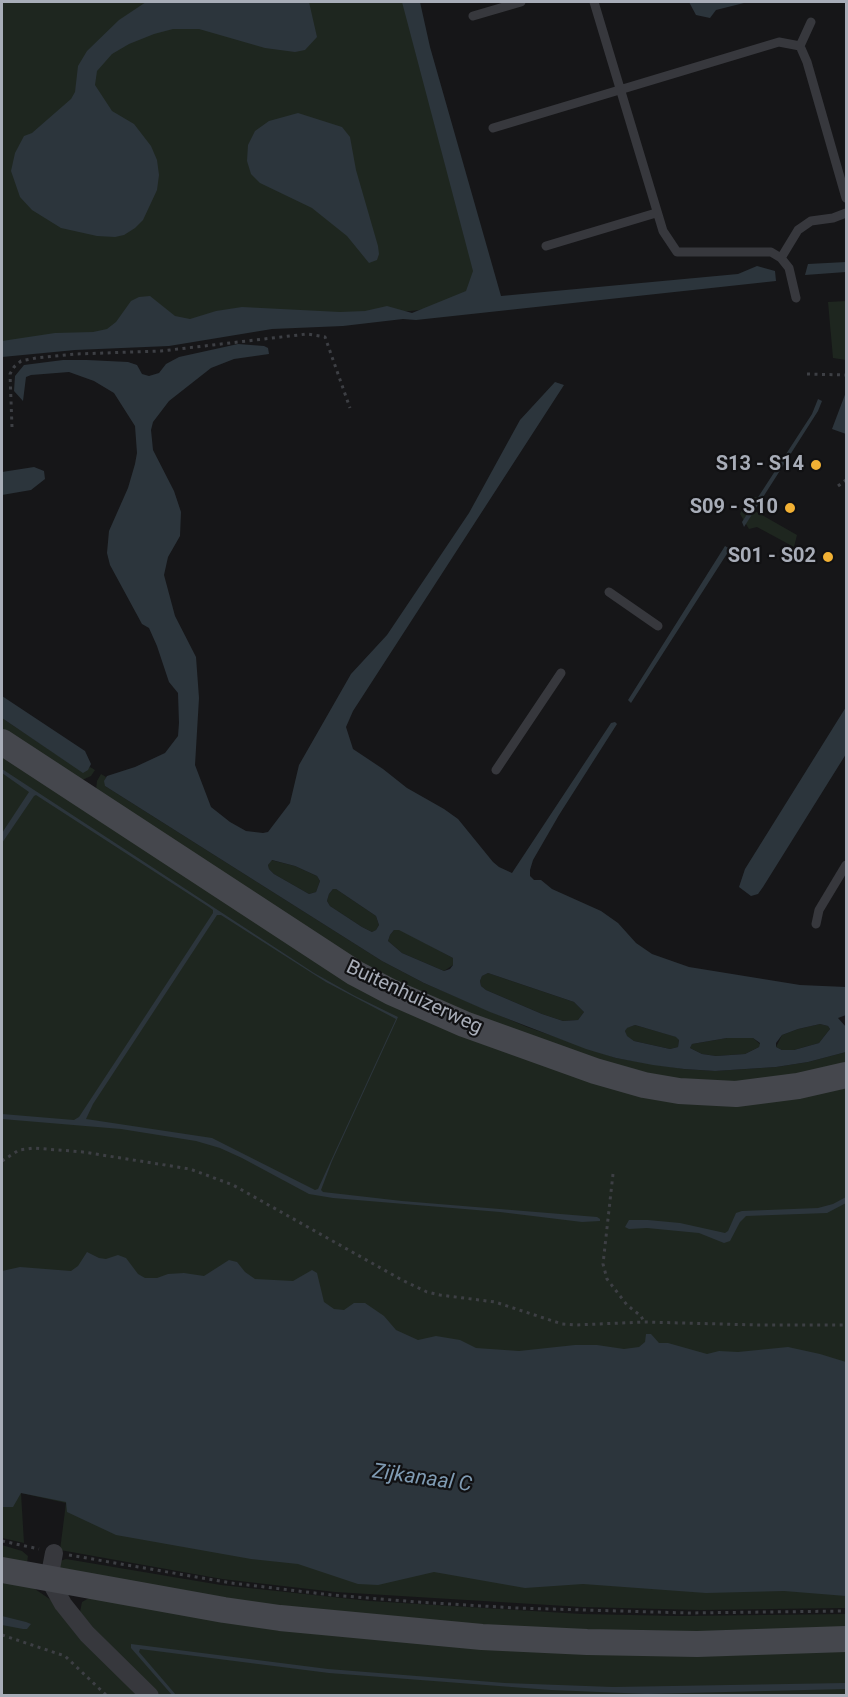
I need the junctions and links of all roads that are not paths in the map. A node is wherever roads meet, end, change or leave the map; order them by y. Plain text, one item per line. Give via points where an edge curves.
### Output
1 (521, 2) edge
2 (594, 2) edge
3 (473, 16) dead end
4 (811, 22) dead end
5 (800, 46) junction
6 (620, 91) junction
7 (493, 128) dead end
8 (846, 198) edge
9 (656, 213) junction
10 (846, 213) edge
11 (546, 246) dead end
12 (781, 258) junction
13 (796, 298) dead end
14 (609, 592) dead end
15 (658, 626) dead end
16 (561, 673) dead end
17 (2, 742) edge
18 (496, 770) dead end
19 (846, 865) edge
20 (816, 924) dead end
21 (846, 1075) edge
22 (54, 1553) road end
23 (2, 1570) edge
24 (49, 1579) junction
25 (846, 1639) edge
26 (150, 1695) edge

1 - 3 lane
2 - 6 lane
4 - 5 lane
5 - 6 lane via 779,42
5 - 8 lane
6 - 7 lane
6 - 9 lane
9 - 11 lane
9 - 12 lane via 677,252 771,252
10 - 12 lane via 811,221 798,230
12 - 13 lane via 789,267
14 - 15 lane
16 - 18 lane
17 - 21 street, Buitenhuizerweg via 355,973 464,1024 595,1071 679,1092 736,1094
19 - 20 lane via 819,910
22 - 24 street
23 - 24 street
24 - 25 street via 280,1618 482,1637 697,1644
24 - 26 street via 87,1634

